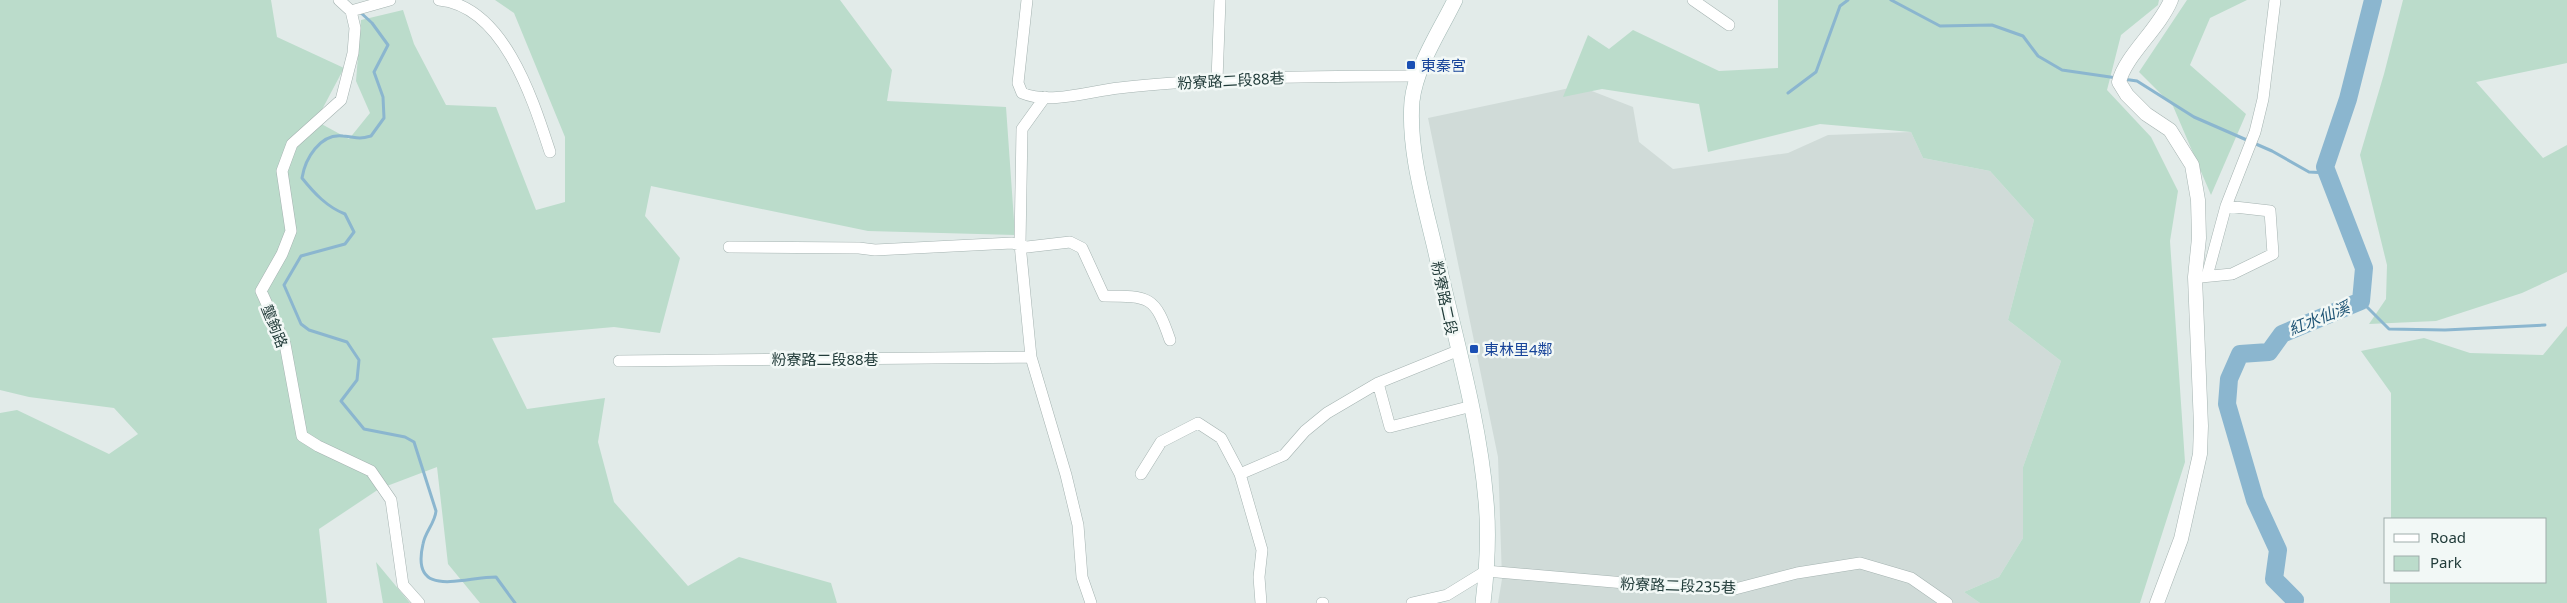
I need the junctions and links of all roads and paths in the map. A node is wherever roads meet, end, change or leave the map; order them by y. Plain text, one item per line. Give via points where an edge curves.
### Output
1 (339, 0) edge
2 (390, 0) edge
3 (439, 0) edge
4 (1026, 0) edge
5 (1454, 0) edge
6 (1693, 0) edge
7 (2171, 0) edge
8 (2275, 0) edge
9 (1218, 2) edge
10 (351, 11) junction
11 (1729, 25) dead end
12 (1418, 76) junction
13 (1216, 80) junction
14 (1045, 97) junction
15 (550, 152) dead end
16 (2226, 206) junction
17 (1020, 244) junction
18 (729, 247) dead end
19 (2201, 277) junction
20 (1170, 340) dead end
21 (1457, 352) junction
22 (1031, 358) junction
23 (619, 361) dead end
24 (1378, 383) junction
25 (1472, 406) junction
26 (1141, 474) dead end
27 (1240, 474) junction
28 (1486, 572) junction
29 (419, 603) edge
30 (1091, 603) edge
31 (1261, 603) edge
32 (1412, 603) edge
33 (1484, 603) edge
34 (1947, 603) edge
35 (2157, 603) edge

1 - 10 street
2 - 10 street
3 - 15 street via 481,17 515,62 532,96
4 - 14 street, 粉寮路二段88巷 via 1018,83 1022,93
5 - 12 main road, 粉寮路二段
6 - 11 street
7 - 19 street via 2120,76 2127,95 2146,114 2170,130 2192,164 2198,200
8 - 16 street via 2263,99 2249,148
9 - 13 street
10 - 29 street, 壟鉤路 via 354,28 352,53 340,100 292,144 282,171 291,231 261,291 285,344 302,436 371,471 391,500 403,585
12 - 13 street, 粉寮路二段88巷 via 1282,76
12 - 21 main road, 粉寮路二段 via 1412,100 1416,160
13 - 14 street, 粉寮路二段88巷
14 - 17 street via 1022,129
16 - 19 street
16 - 19 street via 2270,211 2273,254 2232,274
17 - 18 street via 875,250
17 - 20 street via 1027,247 1070,242 1082,248 1104,296 1135,296 1155,304
17 - 22 street
19 - 35 street via 2200,454 2181,540
21 - 24 street
21 - 25 main road, 粉寮路二段
22 - 23 street, 粉寮路二段88巷
22 - 30 street via 1066,476 1078,525 1082,576
24 - 25 street via 1390,427
24 - 27 street via 1304,431 1284,455
25 - 28 main road, 粉寮路二段 via 1486,502
26 - 27 street via 1161,442 1198,422 1221,438
27 - 31 street via 1262,550 1258,577
28 - 32 street via 1447,596
28 - 33 main road, 粉寮路二段
28 - 34 street, 粉寮路二段235巷 via 1736,589 1797,573 1860,563 1911,578

